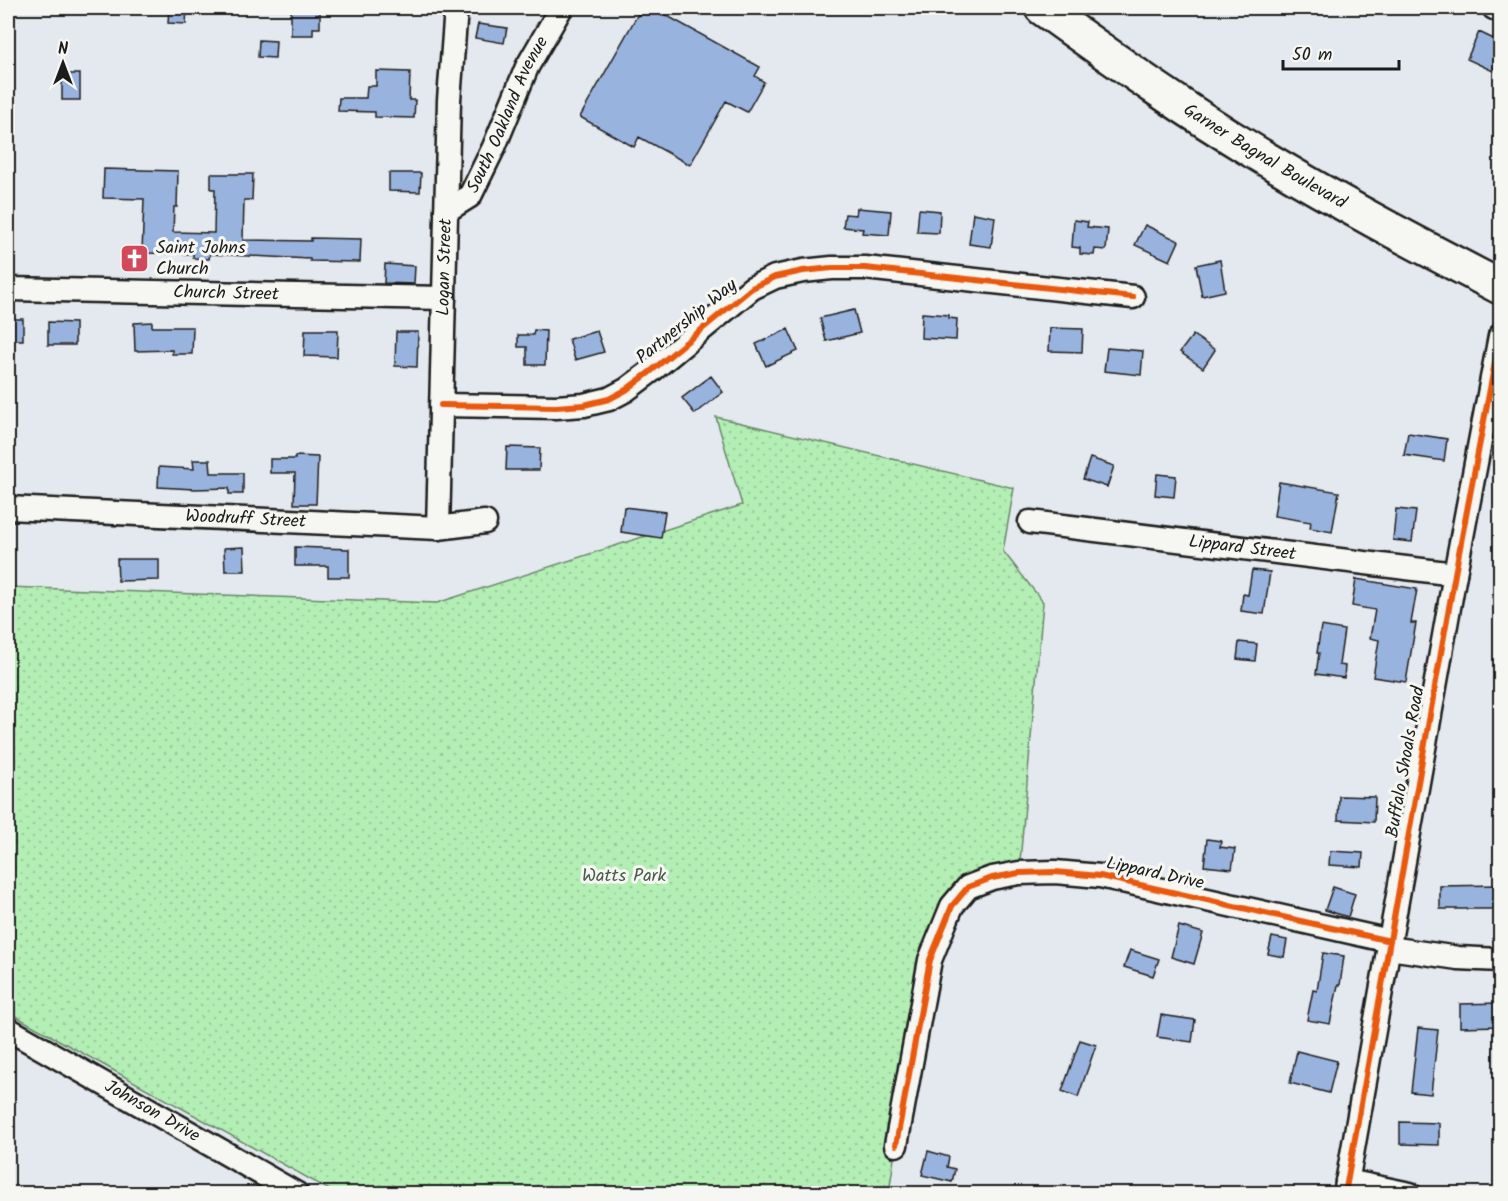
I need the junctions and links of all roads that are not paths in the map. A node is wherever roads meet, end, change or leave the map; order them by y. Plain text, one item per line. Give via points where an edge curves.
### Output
1 (456, 8) edge
2 (561, 8) edge
3 (1042, 8) edge
4 (1494, 8) edge
5 (1500, 11) edge
6 (446, 211) junction
7 (1500, 287) edge
8 (8, 289) edge
9 (1133, 297) dead end
10 (444, 298) junction
11 (1500, 336) edge
12 (441, 405) junction
13 (8, 508) edge
14 (485, 522) dead end
15 (1030, 522) dead end
16 (438, 528) junction
17 (1455, 574) junction
18 (1389, 944) junction
19 (1500, 960) edge
20 (8, 1029) edge
21 (896, 1145) dead end
22 (1346, 1187) edge
23 (297, 1194) edge
24 (1410, 1194) edge

1 - 6 street, Logan Street
2 - 6 street, South Oakland Avenue via 527,67 470,196
3 - 7 highway, Garner Bagnal Boulevard via 1148,84 1252,151 1371,220
4 - 5 street
6 - 10 street, Logan Street
8 - 10 street, Church Street
9 - 12 street, Partnership Way via 865,268 803,271 752,288 627,390 609,399 556,406
10 - 12 street, Logan Street
11 - 17 street, Buffalo Shoals Road
12 - 16 street, Logan Street
13 - 16 street, Woodruff Street
14 - 16 street, Woodruff Street
15 - 17 street, Lippard Street
17 - 18 street, Buffalo Shoals Road
18 - 19 street, Lippard Drive via 1458,958
18 - 21 street, Lippard Drive via 1100,876 1018,873 968,887 952,906 930,960
18 - 22 street, Buffalo Shoals Road
20 - 23 street, Johnson Drive
22 - 24 street

